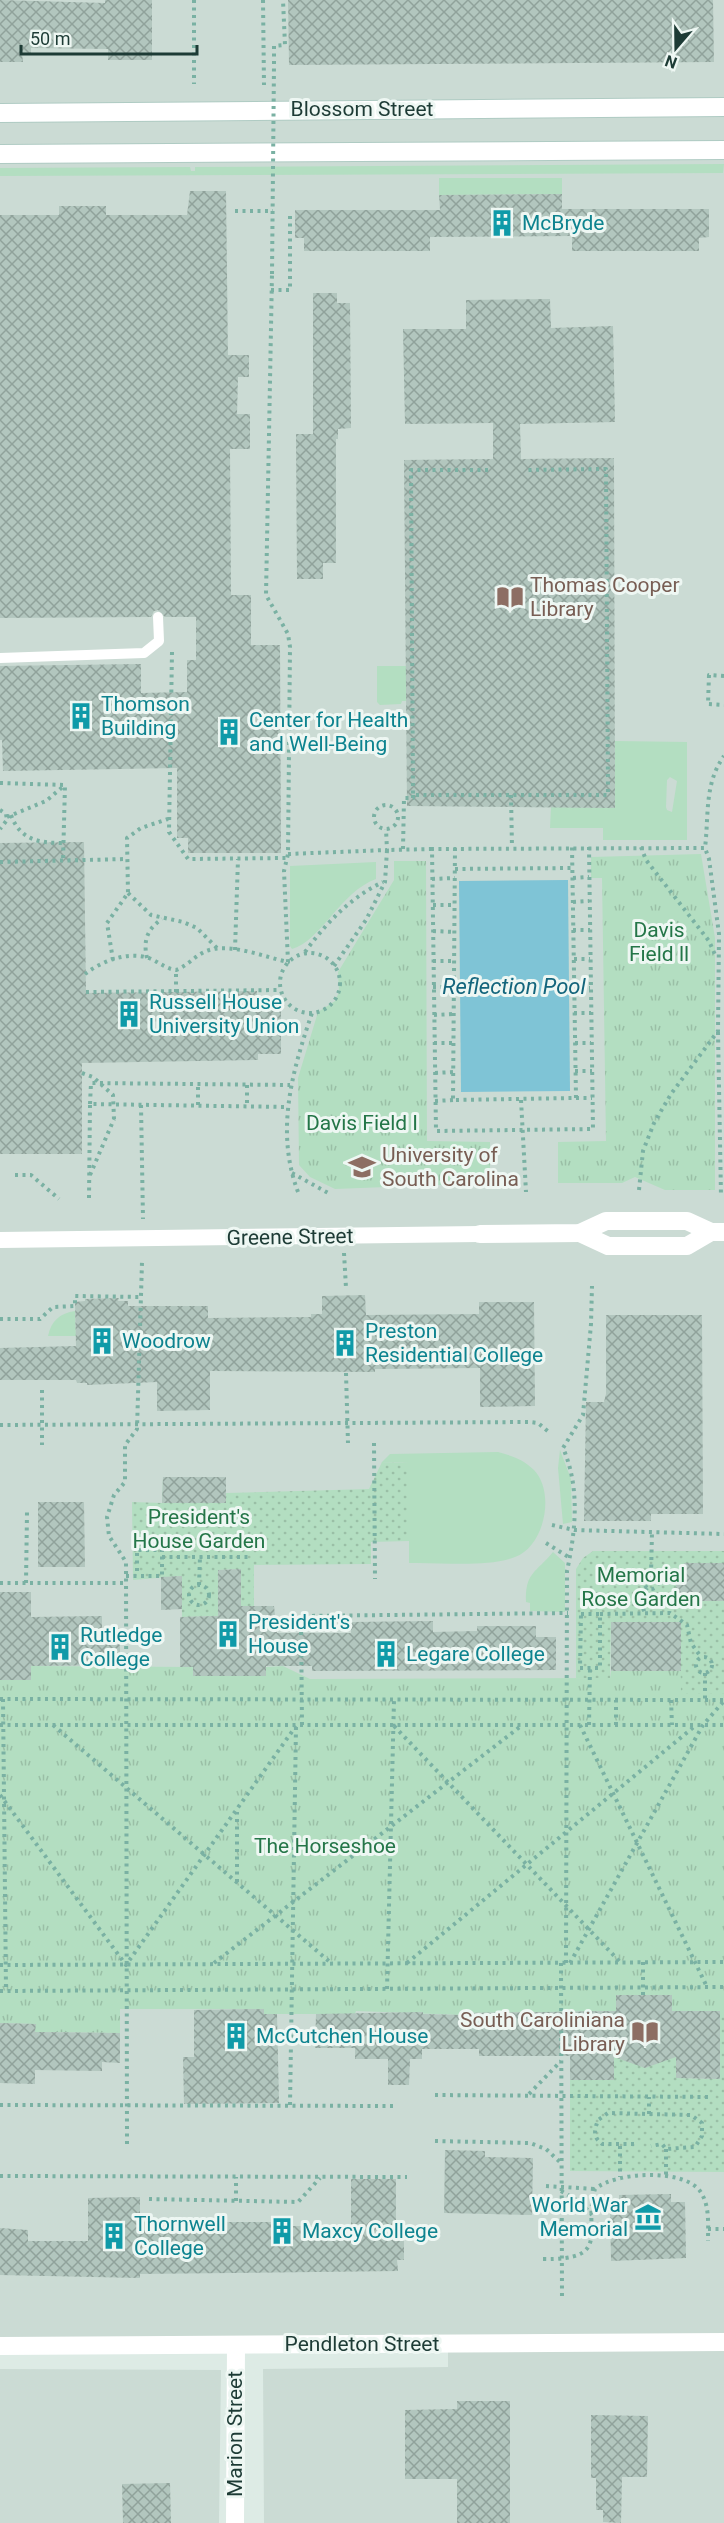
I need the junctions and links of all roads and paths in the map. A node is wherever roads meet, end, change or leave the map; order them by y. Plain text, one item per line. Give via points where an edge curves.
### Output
1 (194, 0) edge
2 (263, 0) edge
3 (283, 0) edge
4 (194, 84) dead end
5 (264, 85) dead end
6 (724, 107) edge
7 (0, 113) edge
8 (724, 150) edge
9 (0, 154) edge
10 (235, 210) dead end
11 (273, 211) junction
12 (290, 214) dead end
13 (272, 290) junction
14 (488, 470) dead end
15 (525, 470) dead end
16 (158, 617) dead end
17 (172, 645) dead end
18 (0, 658) edge
19 (724, 676) edge
20 (724, 705) edge
21 (724, 756) edge
22 (0, 783) edge
23 (65, 785) junction
24 (413, 795) junction
25 (512, 795) junction
26 (0, 810) edge
27 (9, 816) junction
28 (168, 819) junction
29 (0, 829) edge
30 (386, 829) junction
31 (63, 843) junction
32 (572, 847) junction
33 (589, 847) junction
34 (641, 847) junction
35 (455, 848) junction
36 (512, 848) junction
37 (705, 848) junction
38 (403, 849) junction
39 (432, 849) junction
40 (387, 850) junction
41 (288, 856) junction
42 (127, 859) junction
43 (238, 859) junction
44 (63, 861) junction
45 (0, 862) edge
46 (573, 868) junction
47 (455, 869) junction
48 (589, 877) junction
49 (455, 878) junction
50 (573, 878) junction
51 (432, 879) junction
52 (385, 882) junction
53 (128, 894) junction
54 (573, 902) junction
55 (590, 902) junction
56 (433, 905) junction
57 (455, 905) junction
58 (163, 919) junction
59 (573, 930) junction
60 (590, 930) junction
61 (433, 932) junction
62 (455, 932) junction
63 (218, 949) junction
64 (235, 950) junction
65 (305, 953) junction
66 (147, 958) junction
67 (574, 959) junction
68 (590, 959) junction
69 (113, 960) junction
70 (454, 961) junction
71 (718, 961) junction
72 (288, 962) junction
73 (433, 962) junction
74 (334, 966) junction
75 (176, 970) junction
76 (85, 974) dead end
77 (718, 985) junction
78 (724, 985) edge
79 (434, 987) junction
80 (454, 987) junction
81 (574, 988) junction
82 (590, 988) junction
83 (280, 990) junction
84 (86, 992) dead end
85 (176, 992) junction
86 (312, 1013) junction
87 (574, 1013) junction
88 (591, 1013) junction
89 (454, 1014) junction
90 (434, 1015) junction
91 (718, 1031) junction
92 (434, 1043) junction
93 (454, 1043) junction
94 (575, 1043) junction
95 (591, 1043) junction
96 (575, 1071) junction
97 (592, 1071) junction
98 (453, 1072) junction
99 (82, 1073) dead end
100 (435, 1073) junction
101 (198, 1084) junction
102 (247, 1085) junction
103 (290, 1085) junction
104 (576, 1098) junction
105 (592, 1098) junction
106 (521, 1100) junction
107 (435, 1101) junction
108 (453, 1101) junction
109 (90, 1104) junction
110 (141, 1105) junction
111 (198, 1106) junction
112 (247, 1106) junction
113 (287, 1107) junction
114 (523, 1130) junction
115 (291, 1173) junction
116 (15, 1175) dead end
117 (90, 1175) junction
118 (639, 1190) dead end
119 (298, 1192) dead end
120 (526, 1192) dead end
121 (330, 1194) dead end
122 (721, 1196) dead end
123 (90, 1198) dead end
124 (59, 1199) dead end
125 (142, 1220) dead end
126 (718, 1232) edge
127 (580, 1233) junction
128 (480, 1234) joint
129 (343, 1236) junction
130 (0, 1239) edge
131 (142, 1262) dead end
132 (592, 1286) dead end
133 (346, 1288) dead end
134 (141, 1297) junction
135 (0, 1319) edge
136 (346, 1373) dead end
137 (42, 1390) dead end
138 (347, 1423) junction
139 (0, 1425) edge
140 (42, 1425) junction
141 (137, 1425) junction
142 (550, 1433) dead end
143 (348, 1443) dead end
144 (374, 1443) dead end
145 (42, 1445) dead end
146 (27, 1512) dead end
147 (552, 1525) dead end
148 (574, 1530) junction
149 (652, 1532) junction
150 (724, 1534) edge
151 (546, 1543) dead end
152 (162, 1557) junction
153 (200, 1557) junction
154 (248, 1557) dead end
155 (570, 1558) junction
156 (137, 1575) junction
157 (651, 1575) junction
158 (126, 1576) junction
159 (375, 1579) dead end
160 (0, 1583) edge
161 (26, 1583) junction
162 (126, 1583) junction
163 (658, 1583) junction
164 (673, 1583) dead end
165 (200, 1585) junction
166 (647, 1588) junction
167 (633, 1598) dead end
168 (638, 1602) junction
169 (567, 1613) junction
170 (645, 1613) junction
171 (600, 1614) junction
172 (701, 1657) junction
173 (590, 1668) junction
174 (705, 1673) junction
175 (302, 1699) junction
176 (1, 1700) edge
177 (125, 1700) junction
178 (394, 1700) junction
179 (568, 1700) junction
180 (589, 1700) junction
181 (616, 1700) junction
182 (671, 1700) junction
183 (705, 1700) junction
184 (724, 1700) edge
185 (2, 1725) edge
186 (53, 1725) junction
187 (125, 1725) junction
188 (296, 1725) junction
189 (302, 1725) junction
190 (393, 1725) junction
191 (522, 1725) junction
192 (568, 1725) junction
193 (579, 1725) junction
194 (588, 1725) junction
195 (616, 1725) junction
196 (672, 1725) junction
197 (696, 1725) junction
198 (704, 1725) junction
199 (724, 1725) edge
200 (450, 1781) junction
201 (125, 1788) junction
202 (0, 1795) edge
203 (613, 1795) junction
204 (4, 1801) junction
205 (237, 1811) junction
206 (391, 1826) junction
207 (567, 1832) junction
208 (637, 1844) junction
209 (205, 1856) junction
210 (526, 1865) junction
211 (237, 1882) junction
212 (293, 1902) junction
213 (567, 1907) junction
214 (275, 1916) junction
215 (588, 1929) junction
216 (292, 1930) junction
217 (643, 1962) junction
218 (694, 1962) junction
219 (724, 1962) edge
220 (407, 1963) junction
221 (566, 1963) junction
222 (621, 1963) junction
223 (212, 1964) junction
224 (292, 1964) junction
225 (331, 1964) junction
226 (388, 1964) junction
227 (0, 1965) edge
228 (6, 1965) junction
229 (126, 1965) junction
230 (706, 1987) junction
231 (724, 1987) edge
232 (561, 1988) junction
233 (643, 1988) junction
234 (387, 1989) junction
235 (291, 1990) junction
236 (0, 1991) edge
237 (6, 1991) junction
238 (126, 1991) junction
239 (643, 1995) dead end
240 (561, 2061) junction
241 (529, 2094) junction
242 (561, 2094) junction
243 (435, 2095) dead end
244 (650, 2097) junction
245 (712, 2097) dead end
246 (0, 2105) edge
247 (127, 2105) junction
248 (290, 2106) junction
249 (395, 2106) dead end
250 (649, 2114) junction
251 (435, 2141) dead end
252 (127, 2144) dead end
253 (634, 2144) dead end
254 (620, 2146) junction
255 (651, 2146) dead end
256 (666, 2149) junction
257 (561, 2164) junction
258 (0, 2176) edge
259 (236, 2177) junction
260 (321, 2177) junction
261 (407, 2177) dead end
262 (621, 2177) junction
263 (666, 2177) junction
264 (546, 2186) dead end
265 (561, 2189) junction
266 (595, 2189) junction
267 (149, 2199) dead end
268 (236, 2200) junction
269 (593, 2216) junction
270 (708, 2229) junction
271 (724, 2229) edge
272 (610, 2232) dead end
273 (594, 2233) junction
274 (708, 2241) dead end
275 (543, 2259) dead end
276 (562, 2259) junction
277 (562, 2299) dead end
278 (724, 2342) edge
279 (236, 2345) junction
280 (0, 2346) edge
281 (235, 2523) edge

1 - 4 path
2 - 5 path
3 - 11 path, bridge via 285,45 274,46
6 - 7 main road, Blossom Street
8 - 9 main road, Blossom Street
10 - 11 path
11 - 13 path, bridge
12 - 13 path via 290,290
13 - 41 path via 266,595 288,634 290,647
14 - 24 path via 411,470
15 - 25 path via 606,469 608,795
16 - 18 lane via 159,641 144,653
17 - 28 path
19 - 20 path via 709,675 708,704
21 - 37 path via 708,793
22 - 23 path
23 - 27 path via 46,801
23 - 31 path
24 - 25 path
24 - 38 path via 404,798
25 - 36 path
26 - 27 path
27 - 29 path
27 - 31 path via 26,837
28 - 42 path via 141,828 127,838
28 - 43 path via 169,832 188,859
30 - 30 path via 379,827 374,817 376,810 386,805 393,808 398,819
30 - 40 path
31 - 44 path
32 - 33 path
32 - 36 path
32 - 46 path
33 - 34 path
33 - 48 path
34 - 37 path
34 - 71 path via 646,860 709,941
35 - 36 path
35 - 39 path
35 - 47 path
37 - 71 path via 719,934
38 - 39 path
38 - 40 path
39 - 51 path
40 - 41 path
40 - 52 path
41 - 43 path
41 - 72 path via 284,871
42 - 44 path
42 - 53 path
43 - 64 path
44 - 45 path
46 - 47 path
46 - 50 path
47 - 49 path
48 - 50 path
48 - 55 path
49 - 51 path
49 - 57 path
50 - 54 path
51 - 56 path
52 - 65 path via 360,893
52 - 74 path via 366,920
53 - 58 path via 151,915
53 - 69 path via 107,923
54 - 55 path
54 - 59 path
55 - 60 path
56 - 57 path
56 - 61 path
57 - 62 path
58 - 63 path via 183,921 197,928
58 - 66 path via 147,934
59 - 60 path
59 - 67 path
60 - 68 path
61 - 62 path
61 - 73 path
62 - 70 path
63 - 64 path
63 - 75 path via 203,952
64 - 72 path
65 - 72 path
65 - 74 path via 325,956
66 - 69 path
66 - 75 path
67 - 68 path
67 - 81 path
68 - 82 path
69 - 76 path via 103,961
70 - 73 path
70 - 80 path
71 - 77 path
72 - 83 path via 282,970
73 - 79 path
74 - 86 path via 339,992 327,1008
75 - 85 path
77 - 78 path
77 - 91 path
79 - 80 path
79 - 90 path
80 - 89 path
81 - 82 path
81 - 87 path
82 - 88 path
83 - 85 path
83 - 86 path via 290,1006
84 - 85 path
86 - 103 path
87 - 88 path
87 - 94 path
88 - 95 path
89 - 90 path
89 - 93 path
90 - 92 path
91 - 118 path via 654,1123 643,1151
91 - 122 path
92 - 93 path
92 - 100 path
93 - 98 path
94 - 95 path
94 - 96 path
95 - 97 path
96 - 97 path
96 - 104 path
97 - 105 path
98 - 100 path
98 - 108 path
99 - 117 path, bridge via 93,1077 113,1095 114,1119
100 - 107 path
101 - 102 path
101 - 109 path via 91,1083
101 - 111 path
102 - 103 path
102 - 112 path
103 - 113 path
104 - 105 path
104 - 106 path
105 - 114 path via 593,1129
106 - 108 path
106 - 114 path
107 - 108 path
107 - 114 path via 436,1131
109 - 110 path
109 - 117 path
110 - 111 path
110 - 125 path
111 - 112 path
112 - 113 path
113 - 115 path
114 - 120 path
115 - 119 path
115 - 121 path
116 - 124 path via 31,1175
117 - 123 path
126 - 127 main road, Greene Street via 687,1221 606,1221
126 - 127 main road, Greene Street via 687,1246 608,1246
127 - 128 main road, Greene Street
128 - 129 street, Greene Street
129 - 130 street, Greene Street
129 - 133 path
131 - 134 path
132 - 148 path via 583,1415 563,1448 574,1484
134 - 135 path via 75,1296 75,1306 53,1307 40,1319
134 - 141 path
136 - 138 path
137 - 140 path
138 - 141 path
138 - 142 path via 530,1422
138 - 143 path
139 - 140 path
140 - 141 path
140 - 145 path
141 - 158 path via 125,1445 125,1482 114,1495 107,1517 109,1536 124,1556
144 - 159 path
146 - 161 path
147 - 148 path
148 - 149 path
148 - 155 path
149 - 150 path
149 - 157 path
151 - 155 path
152 - 153 path
152 - 156 path via 162,1575
152 - 156 path via 162,1550 137,1550
153 - 154 path
153 - 165 path
155 - 169 path
156 - 158 path
157 - 163 path
157 - 166 path via 644,1581
158 - 162 path
160 - 161 path
161 - 162 path
162 - 177 path
163 - 164 path
163 - 166 path via 655,1588
165 - 165 path via 190,1590 189,1596 198,1606 204,1605 210,1596 206,1587
166 - 168 path
167 - 168 path
168 - 170 path
169 - 175 path via 301,1616
169 - 179 path
170 - 171 path
170 - 172 path via 670,1613 687,1625
171 - 173 path via 600,1668
171 - 173 path via 580,1614 580,1668
172 - 174 path via 696,1668
172 - 174 path via 712,1663 712,1669
173 - 180 path
174 - 183 path
175 - 177 path
175 - 178 path
175 - 189 path
176 - 177 path
176 - 185 path
177 - 187 path
178 - 179 path
178 - 190 path
179 - 180 path
179 - 192 path
180 - 181 path
180 - 194 path
181 - 182 path
181 - 195 path
182 - 183 path
182 - 196 path
183 - 184 path
184 - 198 path
185 - 186 path
185 - 204 path
186 - 187 path
186 - 201 path
187 - 188 path
187 - 201 path
188 - 189 path
188 - 205 path
188 - 212 path
189 - 190 path
190 - 191 path
190 - 200 path
190 - 206 path
191 - 192 path
191 - 200 path
192 - 193 path
192 - 207 path
193 - 194 path
193 - 203 path
194 - 195 path
195 - 196 path
196 - 197 path
197 - 198 path
197 - 203 path
198 - 199 path
198 - 208 path
200 - 206 path
200 - 210 path
201 - 209 path
201 - 229 path
202 - 204 path
203 - 207 path
203 - 208 path
204 - 228 path
204 - 229 path
205 - 209 path
205 - 211 path
206 - 212 path
206 - 226 path
207 - 210 path
207 - 213 path
208 - 215 path
208 - 218 path
209 - 211 path
209 - 229 path
210 - 213 path
210 - 220 path
211 - 214 path
212 - 214 path
212 - 216 path
213 - 215 path
213 - 221 path
214 - 216 path
214 - 223 path
215 - 221 path
215 - 222 path
216 - 224 path
216 - 225 path
217 - 218 path
217 - 222 path
217 - 233 path
218 - 219 path
218 - 230 path
220 - 221 path
220 - 226 path
221 - 222 path
221 - 232 path
223 - 224 path
223 - 229 path
224 - 225 path
224 - 235 path
225 - 226 path
226 - 234 path
227 - 228 path
228 - 229 path
228 - 237 path
229 - 238 path
230 - 231 path
230 - 233 path
232 - 233 path
232 - 234 path
232 - 240 path
233 - 239 path
234 - 235 path
235 - 238 path
235 - 248 path
236 - 237 path
237 - 238 path
238 - 247 path
240 - 241 path
240 - 242 path
241 - 242 path
241 - 243 path
242 - 244 path
242 - 257 path
244 - 245 path
244 - 250 path
246 - 247 path
247 - 248 path
247 - 252 path
248 - 249 path
250 - 254 path via 608,2113 598,2120 596,2139 602,2144
250 - 256 path via 691,2115 702,2123 702,2136 694,2147
251 - 257 path via 531,2143 546,2149
253 - 254 path
254 - 262 path
255 - 256 path via 662,2144
256 - 263 path
257 - 265 path
258 - 259 path
259 - 260 path
259 - 268 path
260 - 261 path
260 - 268 path via 298,2202
262 - 263 path
262 - 266 path
263 - 270 path via 684,2180 699,2189 706,2203
264 - 265 path
265 - 266 path
265 - 269 path
265 - 276 path
266 - 269 path
267 - 268 path
269 - 273 path
270 - 271 path
270 - 274 path
272 - 273 path
273 - 276 path via 584,2252
275 - 276 path
276 - 277 path
278 - 279 main road, Pendleton Street
279 - 280 main road, Pendleton Street
279 - 281 main road, Marion Street

